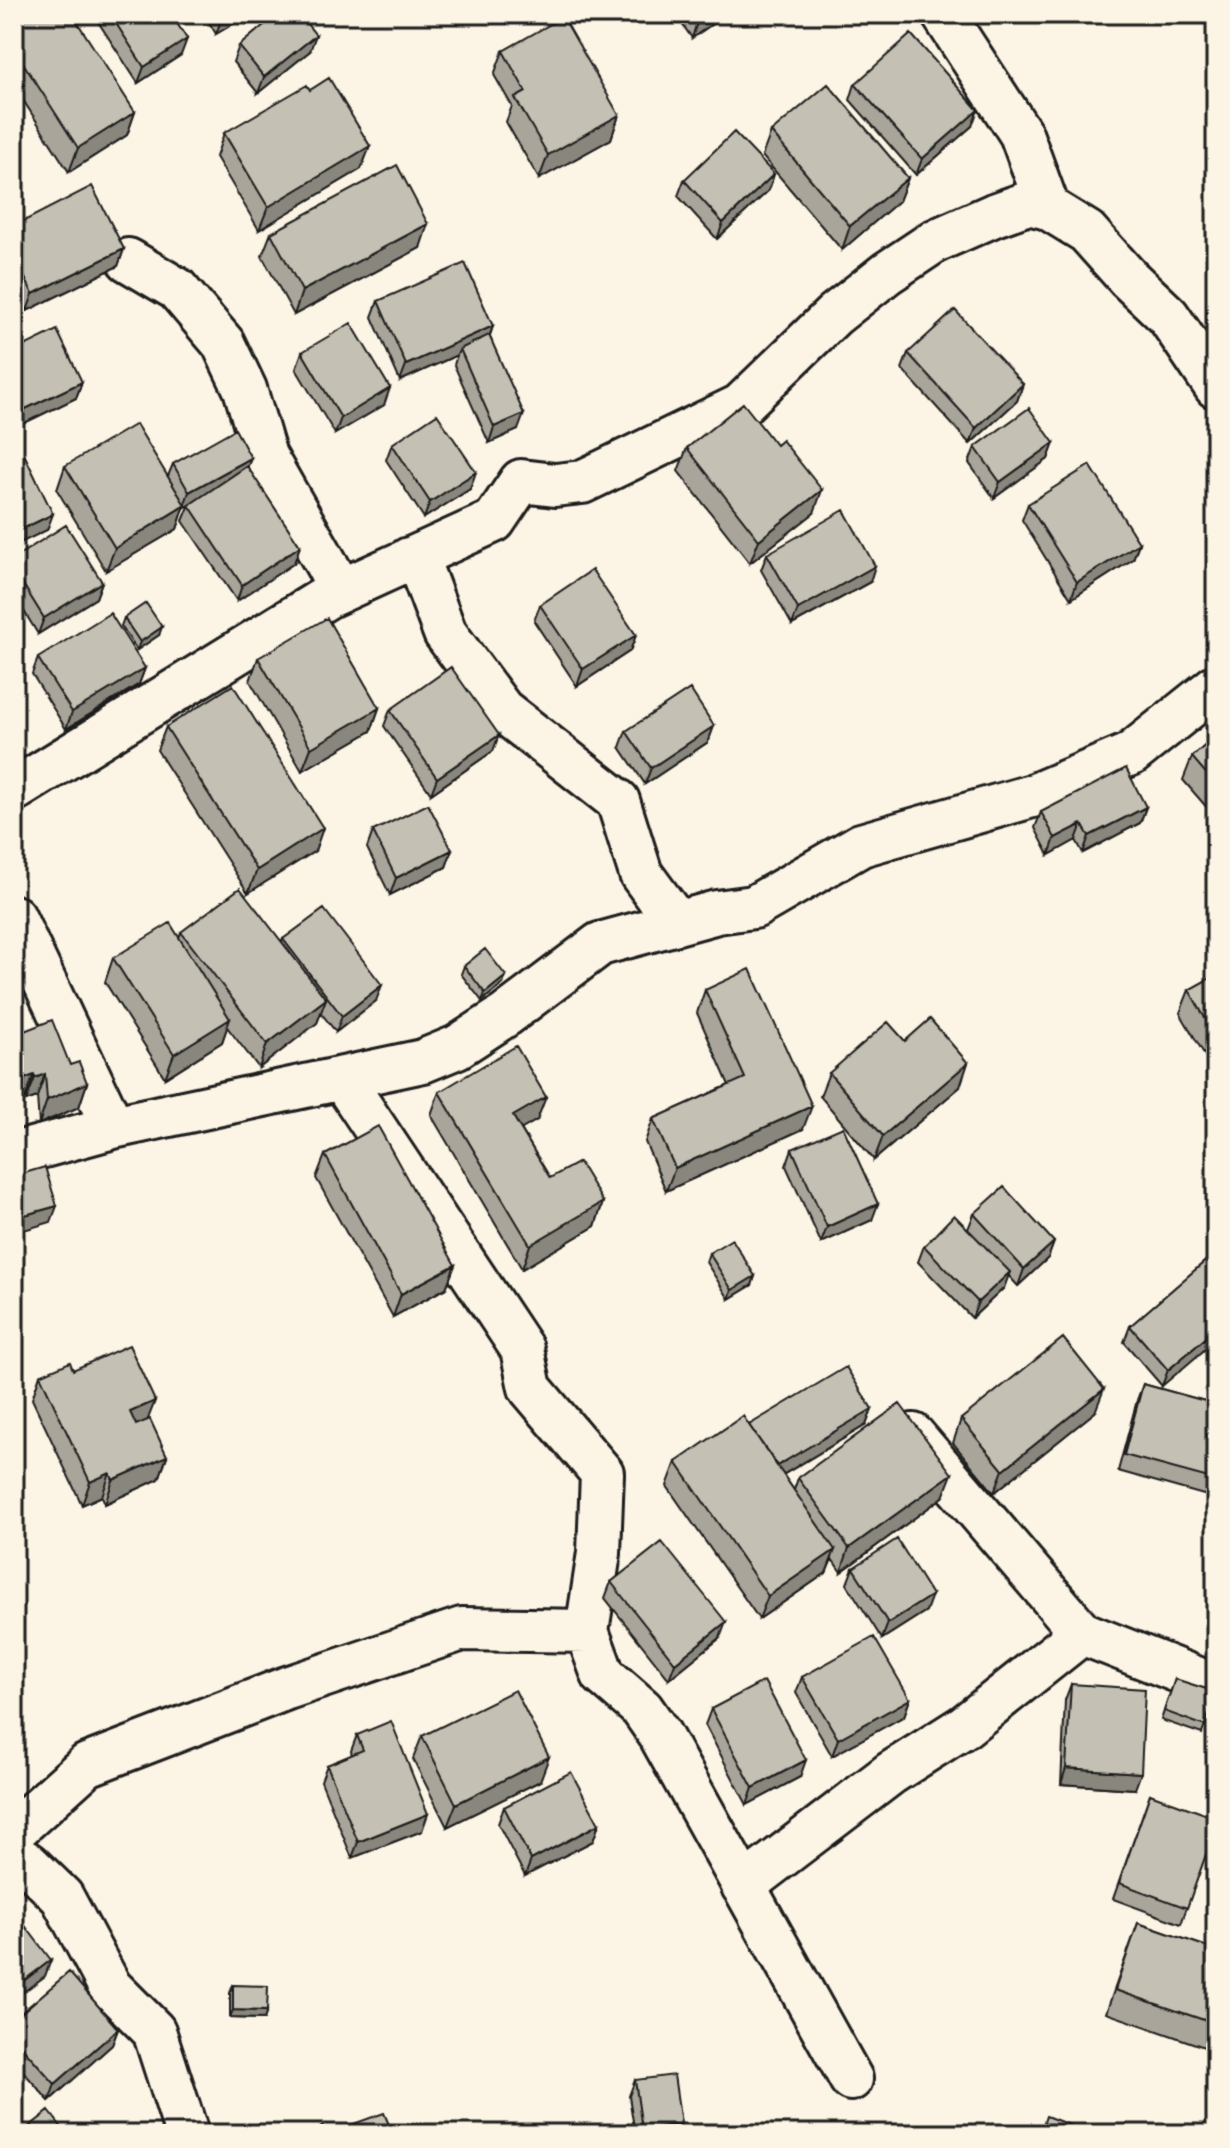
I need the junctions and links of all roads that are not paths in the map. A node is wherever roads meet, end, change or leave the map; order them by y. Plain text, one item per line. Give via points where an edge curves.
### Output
1 (943, 14) edge
2 (1048, 208) junction
3 (128, 260) dead end
4 (1216, 387) edge
5 (409, 559) junction
6 (341, 590) junction
7 (1216, 686) edge
8 (14, 790) edge
9 (14, 917) edge
10 (677, 923) junction
11 (343, 1080) junction
12 (113, 1127) junction
13 (14, 1154) edge
14 (905, 1425) edge
15 (587, 1631) junction
16 (1082, 1633) junction
17 (1216, 1686) edge
18 (14, 1831) edge
19 (14, 1855) edge
20 (743, 1886) junction
21 (851, 2079) dead end
22 (187, 2134) edge

1 - 2 street via 1021,134
2 - 4 street via 1087,232 1168,316
2 - 5 street via 1028,203 923,249 834,315 740,406 582,482 521,481 494,521
3 - 6 street via 177,289 223,343 245,389 265,456
5 - 6 street
5 - 10 street via 420,566 445,633 502,710 618,801 641,874
6 - 8 street
7 - 10 street via 1131,754 1032,796 861,845 754,907
9 - 12 street
10 - 11 street via 600,944 457,1047
11 - 12 street
11 - 15 street via 522,1349 530,1388 602,1473 599,1553
12 - 13 street
14 - 16 street
15 - 18 street via 462,1629 287,1688 87,1765
15 - 20 street via 603,1675 642,1709 660,1735
16 - 17 street
16 - 20 street via 965,1726 891,1773
19 - 22 street via 62,1897 110,1987 154,2031
20 - 21 street

